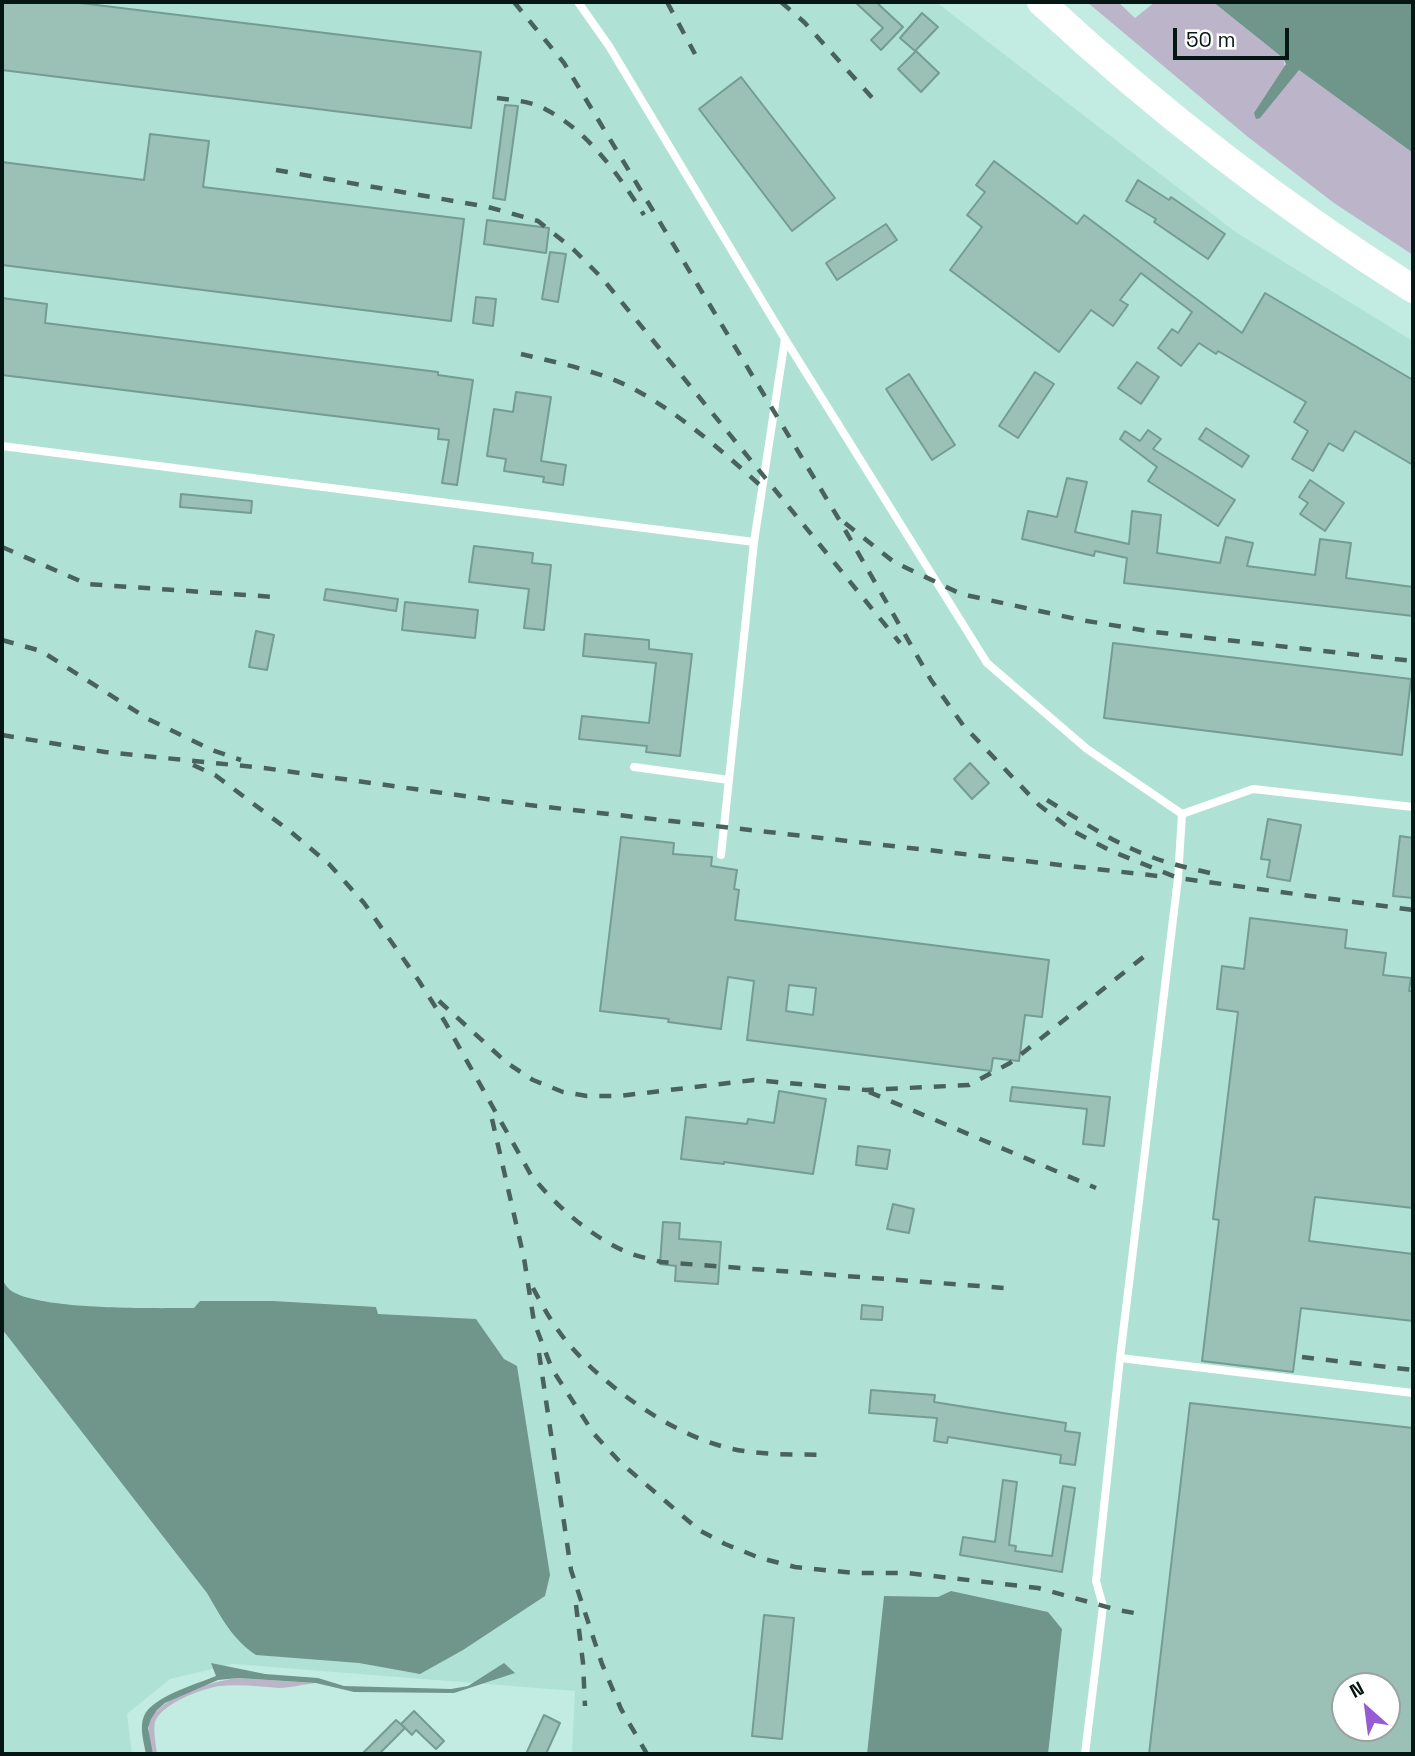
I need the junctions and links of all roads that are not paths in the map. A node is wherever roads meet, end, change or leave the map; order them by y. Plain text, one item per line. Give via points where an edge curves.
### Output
1 (578, 2) edge
2 (1041, 2) edge
3 (1413, 289) edge
4 (785, 339) junction
5 (2, 446) edge
6 (754, 542) junction
7 (634, 767) dead end
8 (729, 780) junction
9 (1413, 807) edge
10 (1182, 814) junction
11 (721, 855) dead end
12 (1120, 1358) junction
13 (1413, 1393) edge
14 (1085, 1754) edge

1 - 4 lane
2 - 3 highway via 1220,155
4 - 6 lane
4 - 10 lane via 987,663 1087,749
5 - 6 lane
6 - 8 lane
7 - 8 lane
8 - 11 lane
9 - 10 lane via 1253,789
10 - 12 lane
12 - 13 lane
12 - 14 lane via 1096,1581 1103,1606

